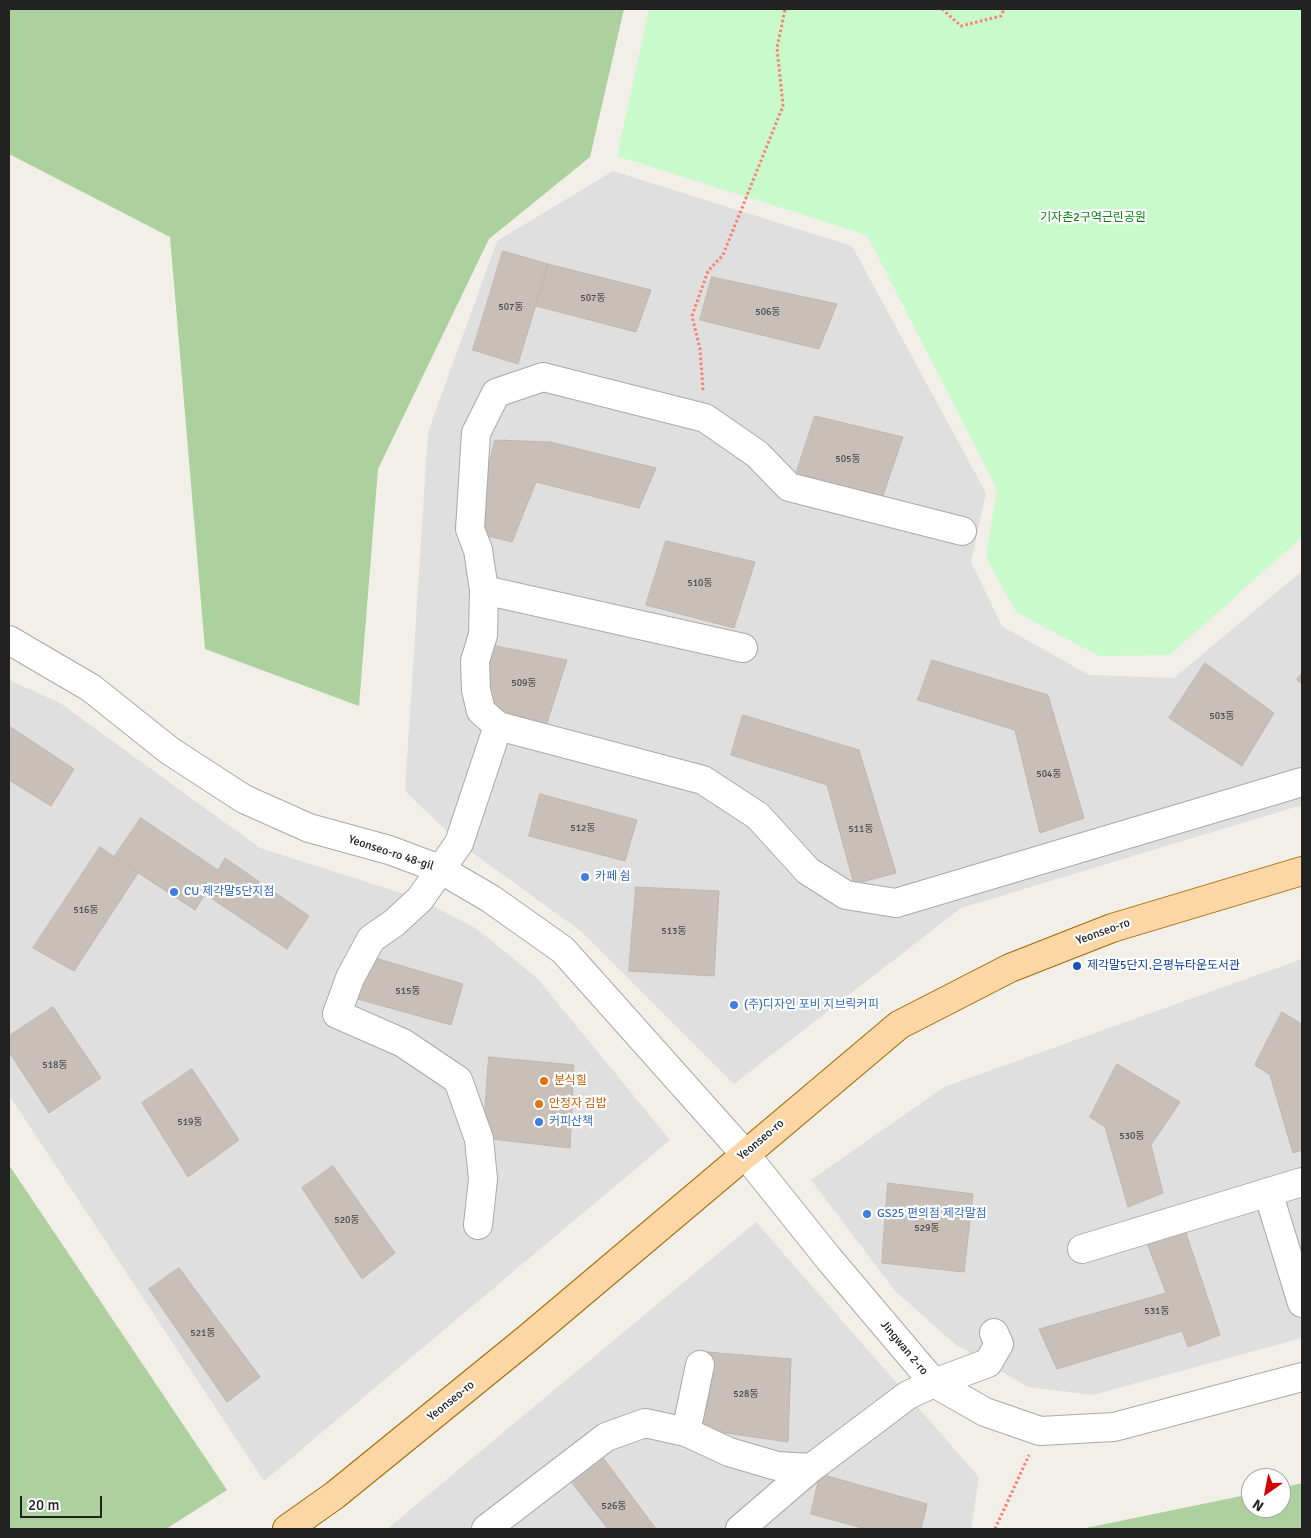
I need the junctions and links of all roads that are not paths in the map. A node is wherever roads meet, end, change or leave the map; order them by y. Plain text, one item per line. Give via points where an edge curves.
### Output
1 (962, 531) dead end
2 (484, 590) junction
3 (9, 640) edge
4 (743, 648) dead end
5 (498, 726) junction
6 (1302, 782) edge
7 (440, 869) junction
8 (1302, 871) edge
9 (745, 1154) junction
10 (1302, 1182) edge
11 (1268, 1192) junction
12 (478, 1225) dead end
13 (1082, 1249) dead end
14 (1302, 1303) edge
15 (994, 1333) dead end
16 (700, 1366) dead end
17 (1302, 1377) edge
18 (934, 1383) junction
19 (686, 1432) junction
20 (811, 1468) junction
21 (287, 1529) edge
22 (486, 1529) edge
23 (740, 1529) edge

1 - 2 street via 789,487 757,454 705,418 542,377 496,393 476,433 470,529 478,550
2 - 4 street
2 - 5 street via 483,635 475,661 476,690 481,710
3 - 7 street, Yeonseo-ro 48-gil via 91,688 170,751 244,799 309,828 388,850
5 - 6 street via 703,780 758,816 808,871 846,895 896,903
5 - 7 street via 459,843
7 - 9 street, Yeonseo-ro 48-gil via 491,899 563,950
7 - 12 street via 420,899 394,923 371,938 350,978 337,1014 403,1043 458,1080 480,1139 483,1179
8 - 9 main road, Yeonseo-ro via 1112,928 1010,968 899,1025
9 - 18 street, Jingwan 2-ro
9 - 21 main road, Yeonseo-ro via 512,1351 336,1495
10 - 11 street
11 - 13 street
11 - 14 street
15 - 18 street via 999,1344 988,1364
16 - 19 street
17 - 18 street, Jingwan 2-ro via 1114,1427 1040,1430 985,1412
18 - 20 street via 908,1395
19 - 20 street via 728,1452 777,1466
19 - 22 street via 645,1423 606,1437
20 - 23 street

